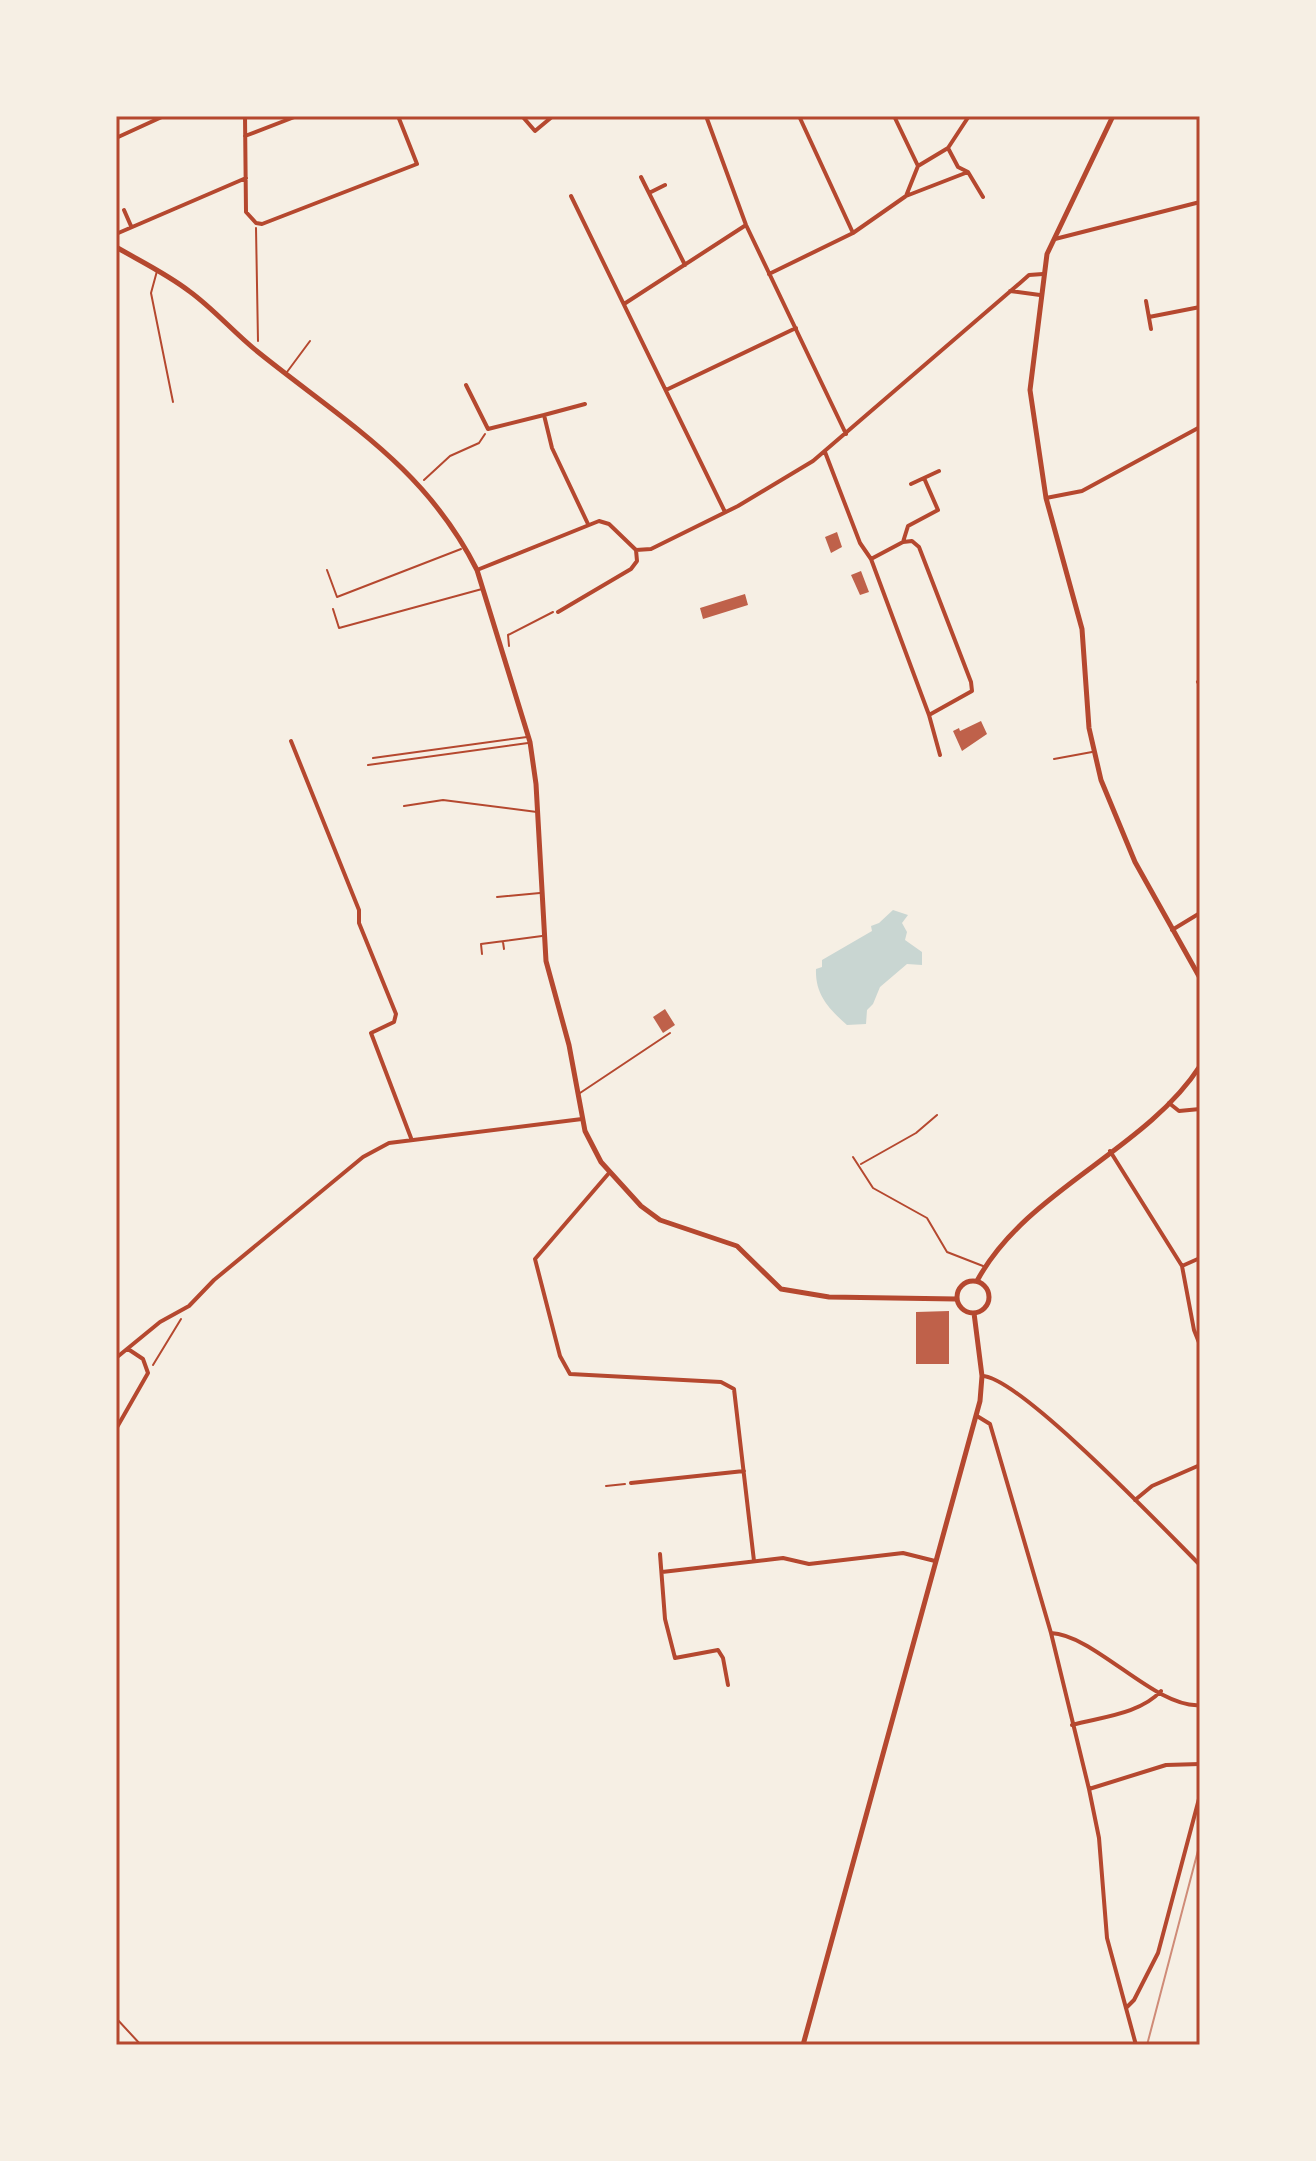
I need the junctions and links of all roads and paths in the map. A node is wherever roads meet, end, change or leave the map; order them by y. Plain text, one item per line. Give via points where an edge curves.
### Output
1 (164, 116) edge
2 (245, 116) edge
3 (297, 116) edge
4 (398, 116) edge
5 (522, 116) edge
6 (553, 116) edge
7 (706, 116) edge
8 (799, 116) edge
9 (894, 116) edge
10 (969, 116) edge
11 (1113, 116) edge
12 (245, 136) junction
13 (116, 138) edge
14 (948, 148) junction
15 (918, 166) junction
16 (968, 172) junction
17 (641, 177) dead end
18 (246, 178) junction
19 (665, 185) dead end
20 (649, 193) junction
21 (571, 196) dead end
22 (906, 196) junction
23 (983, 197) dead end
24 (1200, 202) edge
25 (124, 210) dead end
26 (256, 223) junction
27 (746, 225) junction
28 (131, 226) junction
29 (853, 233) junction
30 (116, 234) edge
31 (1052, 240) junction
32 (116, 247) edge
33 (685, 265) junction
34 (157, 271) junction
35 (769, 274) junction
36 (1043, 274) junction
37 (1010, 291) junction
38 (1040, 295) junction
39 (1146, 301) dead end
40 (623, 304) junction
41 (1200, 307) edge
42 (1149, 317) junction
43 (796, 328) junction
44 (1151, 329) dead end
45 (310, 341) dead end
46 (256, 350) junction
47 (287, 373) junction
48 (466, 385) dead end
49 (666, 390) junction
50 (173, 402) dead end
51 (585, 404) dead end
52 (544, 415) junction
53 (1200, 427) edge
54 (488, 429) junction
55 (846, 434) junction
56 (825, 452) junction
57 (939, 471) dead end
58 (924, 478) junction
59 (421, 483) junction
60 (911, 484) dead end
61 (1046, 498) junction
62 (725, 512) junction
63 (588, 524) junction
64 (903, 542) junction
65 (466, 547) junction
66 (636, 550) junction
67 (871, 559) junction
68 (327, 570) dead end
69 (477, 570) junction
70 (483, 588) junction
71 (333, 609) dead end
72 (558, 612) joint
73 (503, 650) junction
74 (929, 715) junction
75 (529, 740) junction
76 (291, 741) dead end
77 (1093, 751) junction
78 (940, 755) dead end
79 (373, 758) dead end
80 (1054, 759) dead end
81 (368, 765) dead end
82 (404, 806) dead end
83 (538, 813) junction
84 (541, 893) junction
85 (497, 897) dead end
86 (1200, 913) edge
87 (1171, 931) junction
88 (543, 936) junction
89 (503, 941) junction
90 (504, 949) dead end
91 (482, 954) dead end
92 (1200, 978) edge
93 (670, 1033) dead end
94 (1200, 1066) edge
95 (579, 1094) junction
96 (1169, 1103) junction
97 (1200, 1109) edge
98 (937, 1115) dead end
99 (582, 1119) junction
100 (411, 1138) junction
101 (1110, 1151) junction
102 (853, 1157) dead end
103 (861, 1165) junction
104 (609, 1173) junction
105 (1200, 1258) edge
106 (984, 1266) junction
107 (1182, 1266) junction
108 (977, 1281) junction
109 (956, 1299) junction
110 (974, 1313) junction
111 (180, 1319) dead end
112 (1200, 1345) edge
113 (127, 1349) junction
114 (116, 1358) edge
115 (148, 1373) junction
116 (982, 1376) junction
117 (977, 1416) junction
118 (116, 1429) edge
119 (1200, 1465) edge
120 (744, 1471) junction
121 (631, 1483) joint
122 (606, 1486) dead end
123 (1135, 1500) junction
124 (660, 1554) dead end
125 (754, 1561) junction
126 (938, 1562) junction
127 (1200, 1565) edge
128 (662, 1572) junction
129 (1051, 1633) junction
130 (728, 1685) dead end
131 (1161, 1691) junction
132 (1200, 1705) edge
133 (1072, 1725) junction
134 (1200, 1764) edge
135 (1089, 1789) junction
136 (1200, 1795) edge
137 (1126, 2008) junction
138 (116, 2018) edge
139 (141, 2045) edge
140 (803, 2045) edge
141 (1136, 2045) edge

1 - 13 street
2 - 12 street
3 - 12 street
4 - 26 street via 417,164 272,222
5 - 6 street via 535,131
7 - 27 street
8 - 29 street
9 - 15 street
10 - 14 street
11 - 31 main road
12 - 18 street
14 - 15 street
14 - 16 street via 958,167
15 - 22 street
16 - 22 street
16 - 23 street
17 - 20 street
18 - 26 street via 246,212
18 - 28 street
19 - 20 street
20 - 33 street
21 - 40 street
22 - 29 street
24 - 31 street
25 - 28 street
26 - 46 path
27 - 33 street
27 - 35 street
28 - 30 street
29 - 35 street
31 - 36 main road
32 - 34 main road
33 - 40 street
34 - 46 main road via 199,299
34 - 50 lane via 151,293
35 - 43 street
36 - 37 street via 1029,275
36 - 38 main road
37 - 38 street
37 - 55 street
38 - 61 main road via 1030,390
39 - 42 street
40 - 49 street
41 - 42 street
42 - 44 street
43 - 49 street
43 - 55 street
45 - 47 lane
46 - 47 main road
47 - 59 main road
48 - 54 street
49 - 62 street
51 - 52 street
52 - 54 street
52 - 63 street via 552,448
53 - 61 street via 1082,491
54 - 59 path via 479,443 450,456
55 - 56 street
56 - 62 street
56 - 67 street
57 - 58 street
58 - 60 street
58 - 64 street via 938,510 908,526
59 - 65 main road
61 - 77 main road via 1082,629
62 - 66 street via 651,549
63 - 66 street via 609,524
63 - 69 street
64 - 67 street
64 - 74 street via 919,547 971,682 967,696
65 - 68 lane via 337,597
65 - 69 main road
66 - 72 street via 631,569
67 - 74 street
69 - 70 main road
70 - 71 lane via 339,628
70 - 73 main road
72 - 73 path via 508,635 510,645
73 - 75 main road
74 - 78 street
75 - 79 lane
75 - 81 lane
75 - 83 main road
76 - 100 street via 396,1014 394,1022 371,1033
77 - 80 lane
77 - 87 main road via 1135,862
82 - 83 lane via 443,800
83 - 84 main road
84 - 85 lane
84 - 88 main road
86 - 87 street
87 - 92 main road
88 - 89 lane
88 - 95 main road
89 - 90 lane
89 - 91 lane via 481,944
93 - 95 lane
94 - 96 main road
95 - 99 main road
96 - 97 street via 1179,1111
96 - 101 main road
98 - 103 lane
99 - 100 street
99 - 104 main road
100 - 113 street via 363,1157 189,1306
101 - 106 main road via 1019,1226
101 - 107 street
102 - 103 lane
103 - 106 lane via 873,1188 927,1218 947,1252
104 - 109 main road via 660,1220 747,1253 781,1289 821,1297
104 - 120 street via 535,1259 560,1356 570,1374 729,1384 737,1397
105 - 107 street
106 - 108 main road
107 - 112 street
108 - 109 main road via 962,1285
108 - 110 main road via 989,1296 986,1306
109 - 110 main road via 960,1308
110 - 116 main road
111 - 115 path
113 - 114 street
113 - 115 street via 143,1359
115 - 118 street
116 - 117 main road
116 - 123 street via 995,1378 1031,1404
117 - 126 main road
117 - 129 street via 990,1424
119 - 123 street via 1152,1486
120 - 121 street
120 - 125 street
121 - 122 path
123 - 127 street
124 - 128 street
125 - 126 street via 783,1558 809,1564 903,1553
125 - 128 street
126 - 140 main road
128 - 130 street via 665,1619 675,1658 718,1650
129 - 131 street via 1070,1636
129 - 133 street
131 - 132 street
131 - 133 street via 1139,1707
133 - 135 street
134 - 135 street via 1166,1765
135 - 137 street via 1099,1838 1107,1938
136 - 137 street via 1158,1953
137 - 141 street
138 - 139 lane

